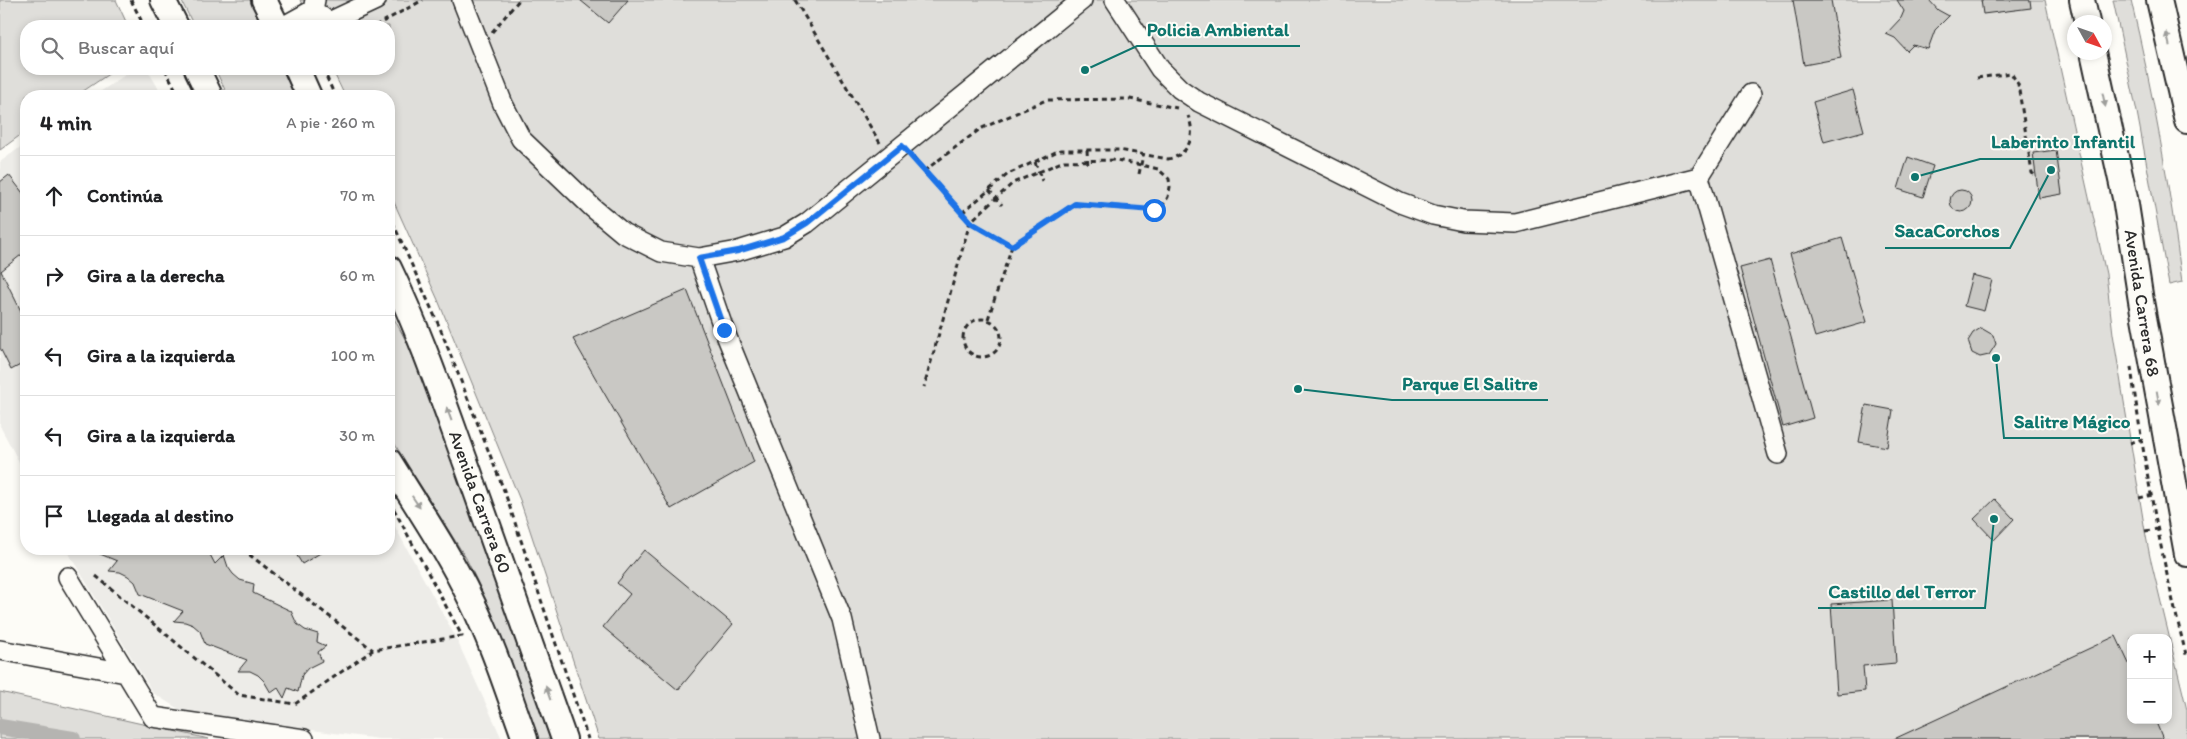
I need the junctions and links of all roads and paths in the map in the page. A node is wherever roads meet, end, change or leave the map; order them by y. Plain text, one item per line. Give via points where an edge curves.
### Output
1 (130, 0) edge
2 (163, 0) edge
3 (264, 0) edge
4 (376, 0) edge
5 (423, 0) edge
6 (462, 0) edge
7 (519, 0) edge
8 (795, 0) edge
9 (1082, 0) edge
10 (1116, 0) edge
11 (2082, 0) edge
12 (2159, 0) edge
13 (314, 5) edge
14 (2085, 15) edge
15 (141, 20) edge
16 (173, 20) edge
17 (274, 20) edge
18 (293, 20) edge
19 (327, 20) edge
20 (333, 20) edge
21 (386, 20) edge
22 (481, 45) junction
23 (2096, 60) edge
24 (169, 75) edge
25 (200, 75) edge
26 (300, 75) edge
27 (325, 75) edge
28 (1977, 78) dead end
29 (176, 90) edge
30 (207, 90) edge
31 (306, 90) edge
32 (332, 90) edge
33 (1751, 94) dead end
34 (1180, 109) dead end
35 (1184, 113) dead end
36 (2187, 120) edge
37 (1087, 150) junction
38 (895, 152) junction
39 (1143, 155) junction
40 (1087, 160) junction
41 (1035, 162) junction
42 (1141, 165) junction
43 (1088, 167) dead end
44 (924, 171) junction
45 (1038, 172) junction
46 (1139, 174) dead end
47 (2036, 176) dead end
48 (1699, 177) junction
49 (1042, 181) dead end
50 (989, 190) junction
51 (996, 198) junction
52 (1002, 205) dead end
53 (962, 213) junction
54 (970, 222) junction
55 (395, 227) edge
56 (1012, 246) junction
57 (699, 258) junction
58 (395, 280) edge
59 (988, 320) junction
60 (2131, 365) dead end
61 (924, 387) dead end
62 (2142, 439) junction
63 (2130, 443) dead end
64 (1778, 454) dead end
65 (395, 470) edge
66 (2152, 495) junction
67 (2139, 498) dead end
68 (395, 511) edge
69 (2158, 530) junction
70 (2145, 531) dead end
71 (2187, 554) edge
72 (250, 555) edge
73 (68, 576) dead end
74 (96, 576) dead end
75 (0, 650) edge
76 (373, 650) junction
77 (2187, 658) edge
78 (126, 673) junction
79 (304, 739) edge
80 (525, 739) edge
81 (564, 739) edge
82 (588, 739) edge
83 (870, 739) edge

1 - 15 path
2 - 16 main road
3 - 17 main road
4 - 20 lane
5 - 21 path
6 - 22 lane
7 - 22 path
8 - 38 path
9 - 38 lane
10 - 48 lane via 1160,69 1199,102 1400,203 1434,215 1463,221 1515,223
11 - 14 main road
36 -> 12 main road
13 - 18 lane
13 - 19 lane
22 - 57 lane via 503,104 521,139 546,164 623,233 661,252
23 -> 71 main road, Avenida Carrera 68 via 2125,198
24 - 29 path
25 - 30 main road
26 - 31 main road
27 - 32 path
28 - 47 path via 2011,73 2018,84 2032,173
33 - 48 lane
34 - 44 path via 1130,99 1046,100 980,129
35 - 39 path via 1188,116 1192,135 1184,153 1168,159
37 - 39 path via 1118,150
37 - 40 path
37 - 41 path via 1060,150
38 - 44 path
38 - 57 lane via 807,223 784,237 738,251
39 - 42 path
40 - 42 path via 1116,160
40 - 43 path
40 - 45 path via 1064,161
41 - 45 path
41 - 50 path via 1008,174
42 - 46 path
42 - 56 path via 1158,168 1168,178 1170,187 1163,205 1154,210 1075,204
44 - 53 path
45 - 49 path
45 - 51 path via 1013,183
48 - 64 lane
50 - 51 path
50 - 53 path
51 - 52 path
51 - 54 path
53 - 54 path
54 - 56 path
54 - 61 path
55 - 82 path via 440,328 505,493
56 - 59 path
57 - 83 lane via 724,330 842,619
81 -> 58 main road, Avenida Carrera 60 via 448,412
59 - 59 path via 1001,333 1000,346 991,355 972,355 964,346 964,333 970,323
60 - 62 path
62 - 63 path
62 - 66 path
65 -> 80 main road via 424,514 472,602
66 - 67 path
66 - 69 path
68 - 76 path via 462,636
69 - 70 path
69 - 77 path
72 - 76 path
73 - 78 lane
74 - 76 path via 239,695 294,704
75 - 78 lane
78 - 79 lane via 153,717

